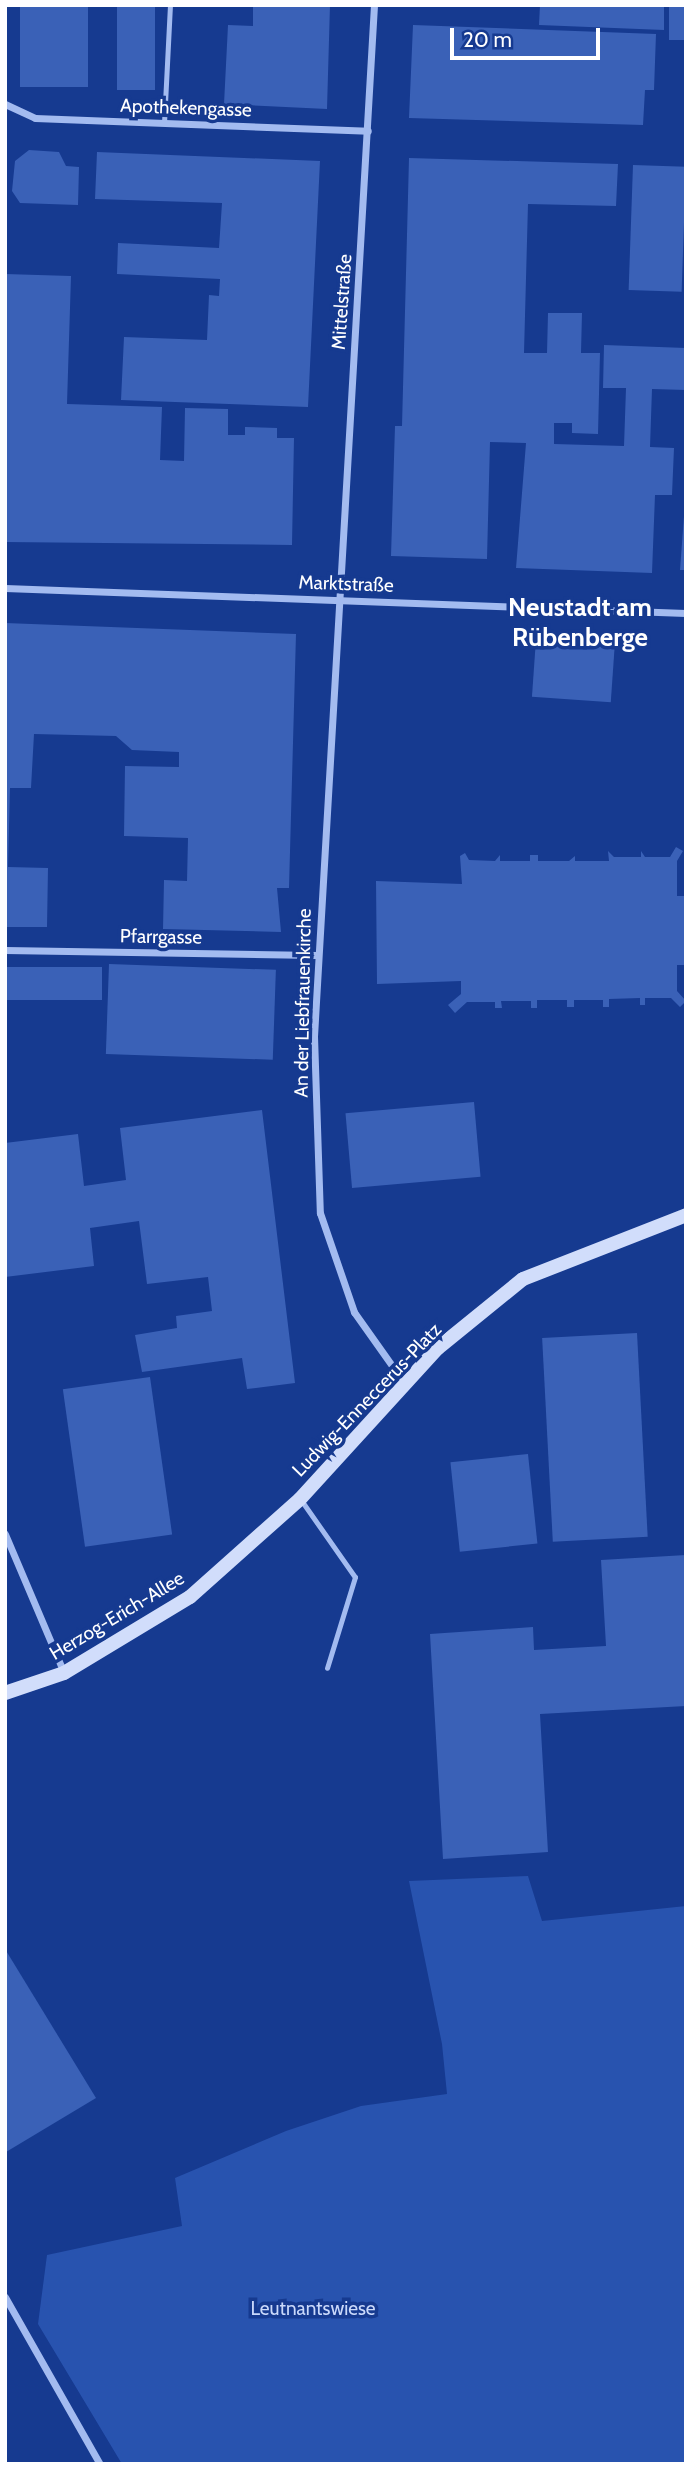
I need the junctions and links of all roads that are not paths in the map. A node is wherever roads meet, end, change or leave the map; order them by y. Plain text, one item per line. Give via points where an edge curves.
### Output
1 (170, 5) edge
2 (374, 5) edge
3 (5, 104) edge
4 (164, 123) junction
5 (368, 131) junction
6 (5, 588) edge
7 (339, 600) junction
8 (686, 612) edge
9 (5, 950) edge
10 (316, 955) junction
11 (686, 1215) edge
12 (405, 1385) junction
13 (300, 1499) junction
14 (5, 1534) edge
15 (327, 1668) dead end
16 (64, 1673) junction
17 (5, 1693) edge
18 (5, 2297) edge
19 (100, 2464) edge

1 - 4 lane
2 - 5 street, Mittelstraße
3 - 4 street, Apothekengasse via 35,118
4 - 5 street, Apothekengasse
5 - 7 street, Mittelstraße
6 - 7 street, Marktstraße
7 - 8 street, Marktstraße
7 - 10 street, An der Liebfrauenkirche
9 - 10 street, Pfarrgasse
10 - 12 street, An der Liebfrauenkirche via 320,1213 354,1312
11 - 12 main road, Ludwig-Enneccerus-Platz via 523,1279 438,1348
12 - 13 main road, Ludwig-Enneccerus-Platz
13 - 15 lane via 355,1577
13 - 16 main road, Herzog-Erich-Allee via 190,1597
14 - 16 street
16 - 17 main road, Herzog-Erich-Allee
18 - 19 street

